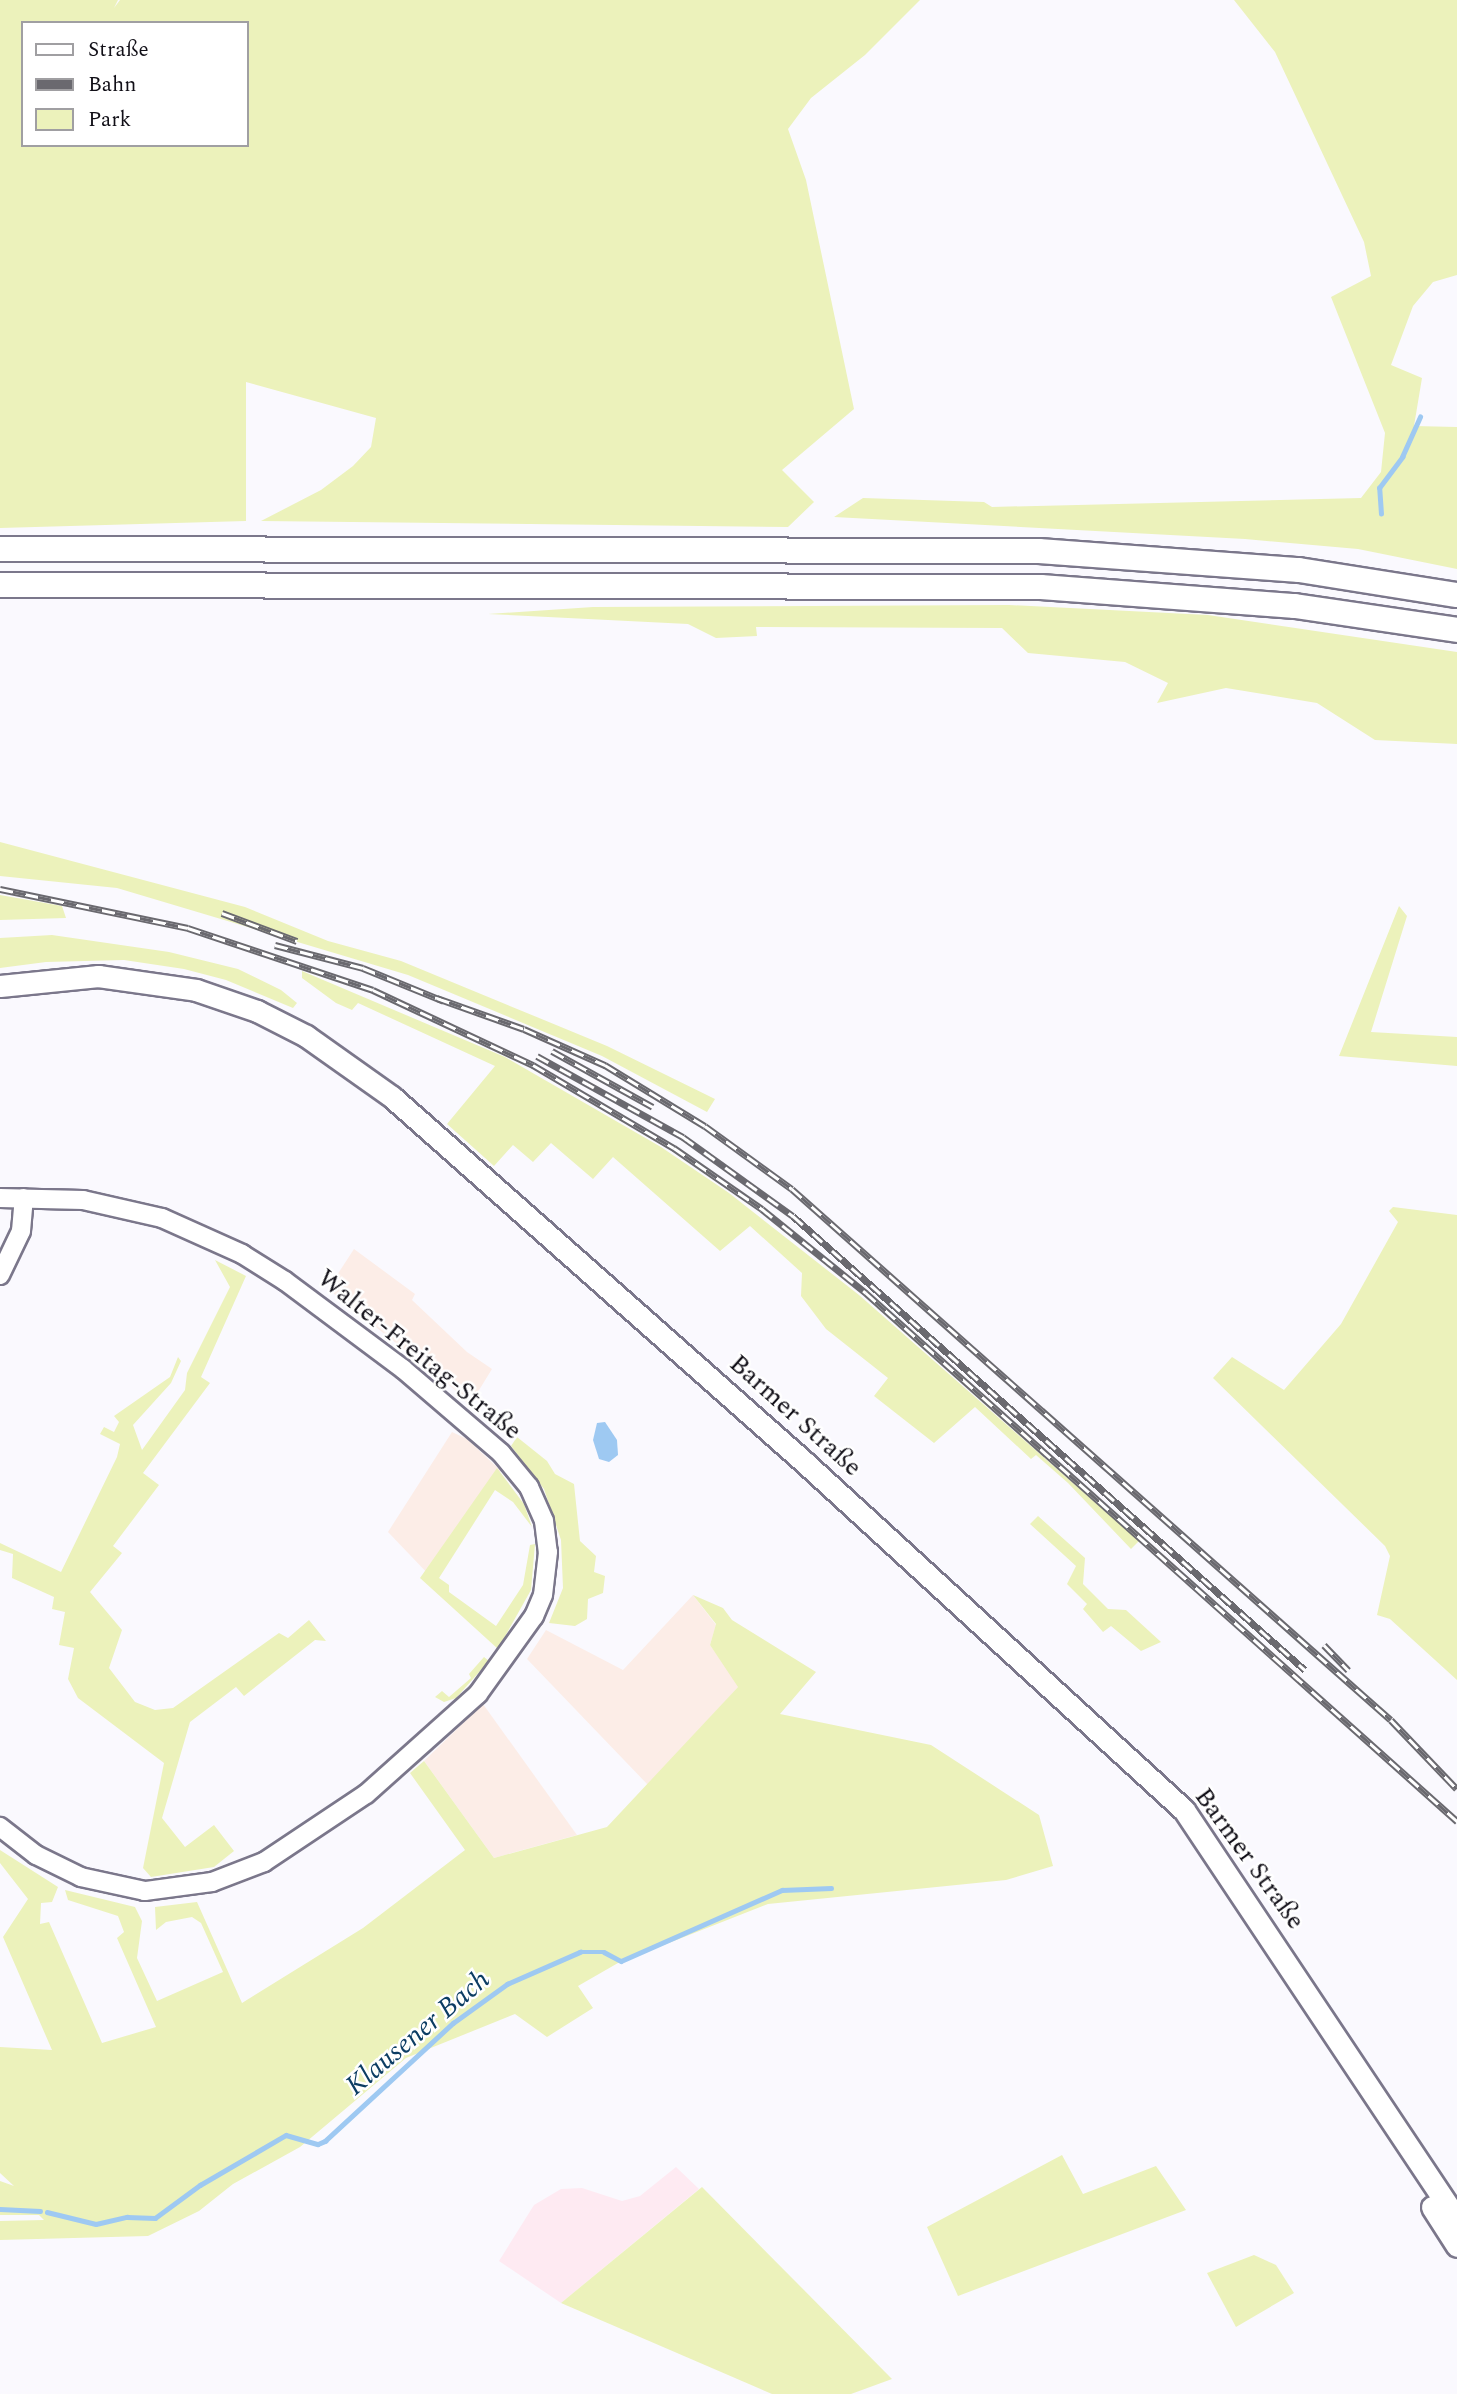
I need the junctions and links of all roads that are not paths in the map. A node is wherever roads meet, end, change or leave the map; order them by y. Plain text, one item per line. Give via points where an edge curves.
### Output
1 (0, 549) edge
2 (0, 585) edge
3 (1457, 594) edge
4 (1457, 630) edge
5 (0, 986) edge
6 (0, 1198) edge
7 (24, 1198) junction
8 (0, 1275) edge
9 (0, 1827) edge
10 (1452, 2210) edge
11 (1457, 2246) edge

1 - 3 highway via 1039,551 1299,570
2 - 4 highway via 1041,587 1295,606
5 - 10 main road, Barmer Straße via 98,976 196,990 257,1011 306,1036 392,1097 794,1452 1184,1810 1394,2131 1397,2148
6 - 7 street, Walter-Freitag-Straße
7 - 8 street via 21,1231
7 - 9 street, Walter-Freitag-Straße via 83,1200 162,1218 229,1248 285,1281 403,1369 501,1453 529,1487 544,1521 548,1552 534,1616 478,1694 366,1794 264,1862 212,1882 145,1891 81,1877 36,1855
10 - 11 main road, Barmer Straße

